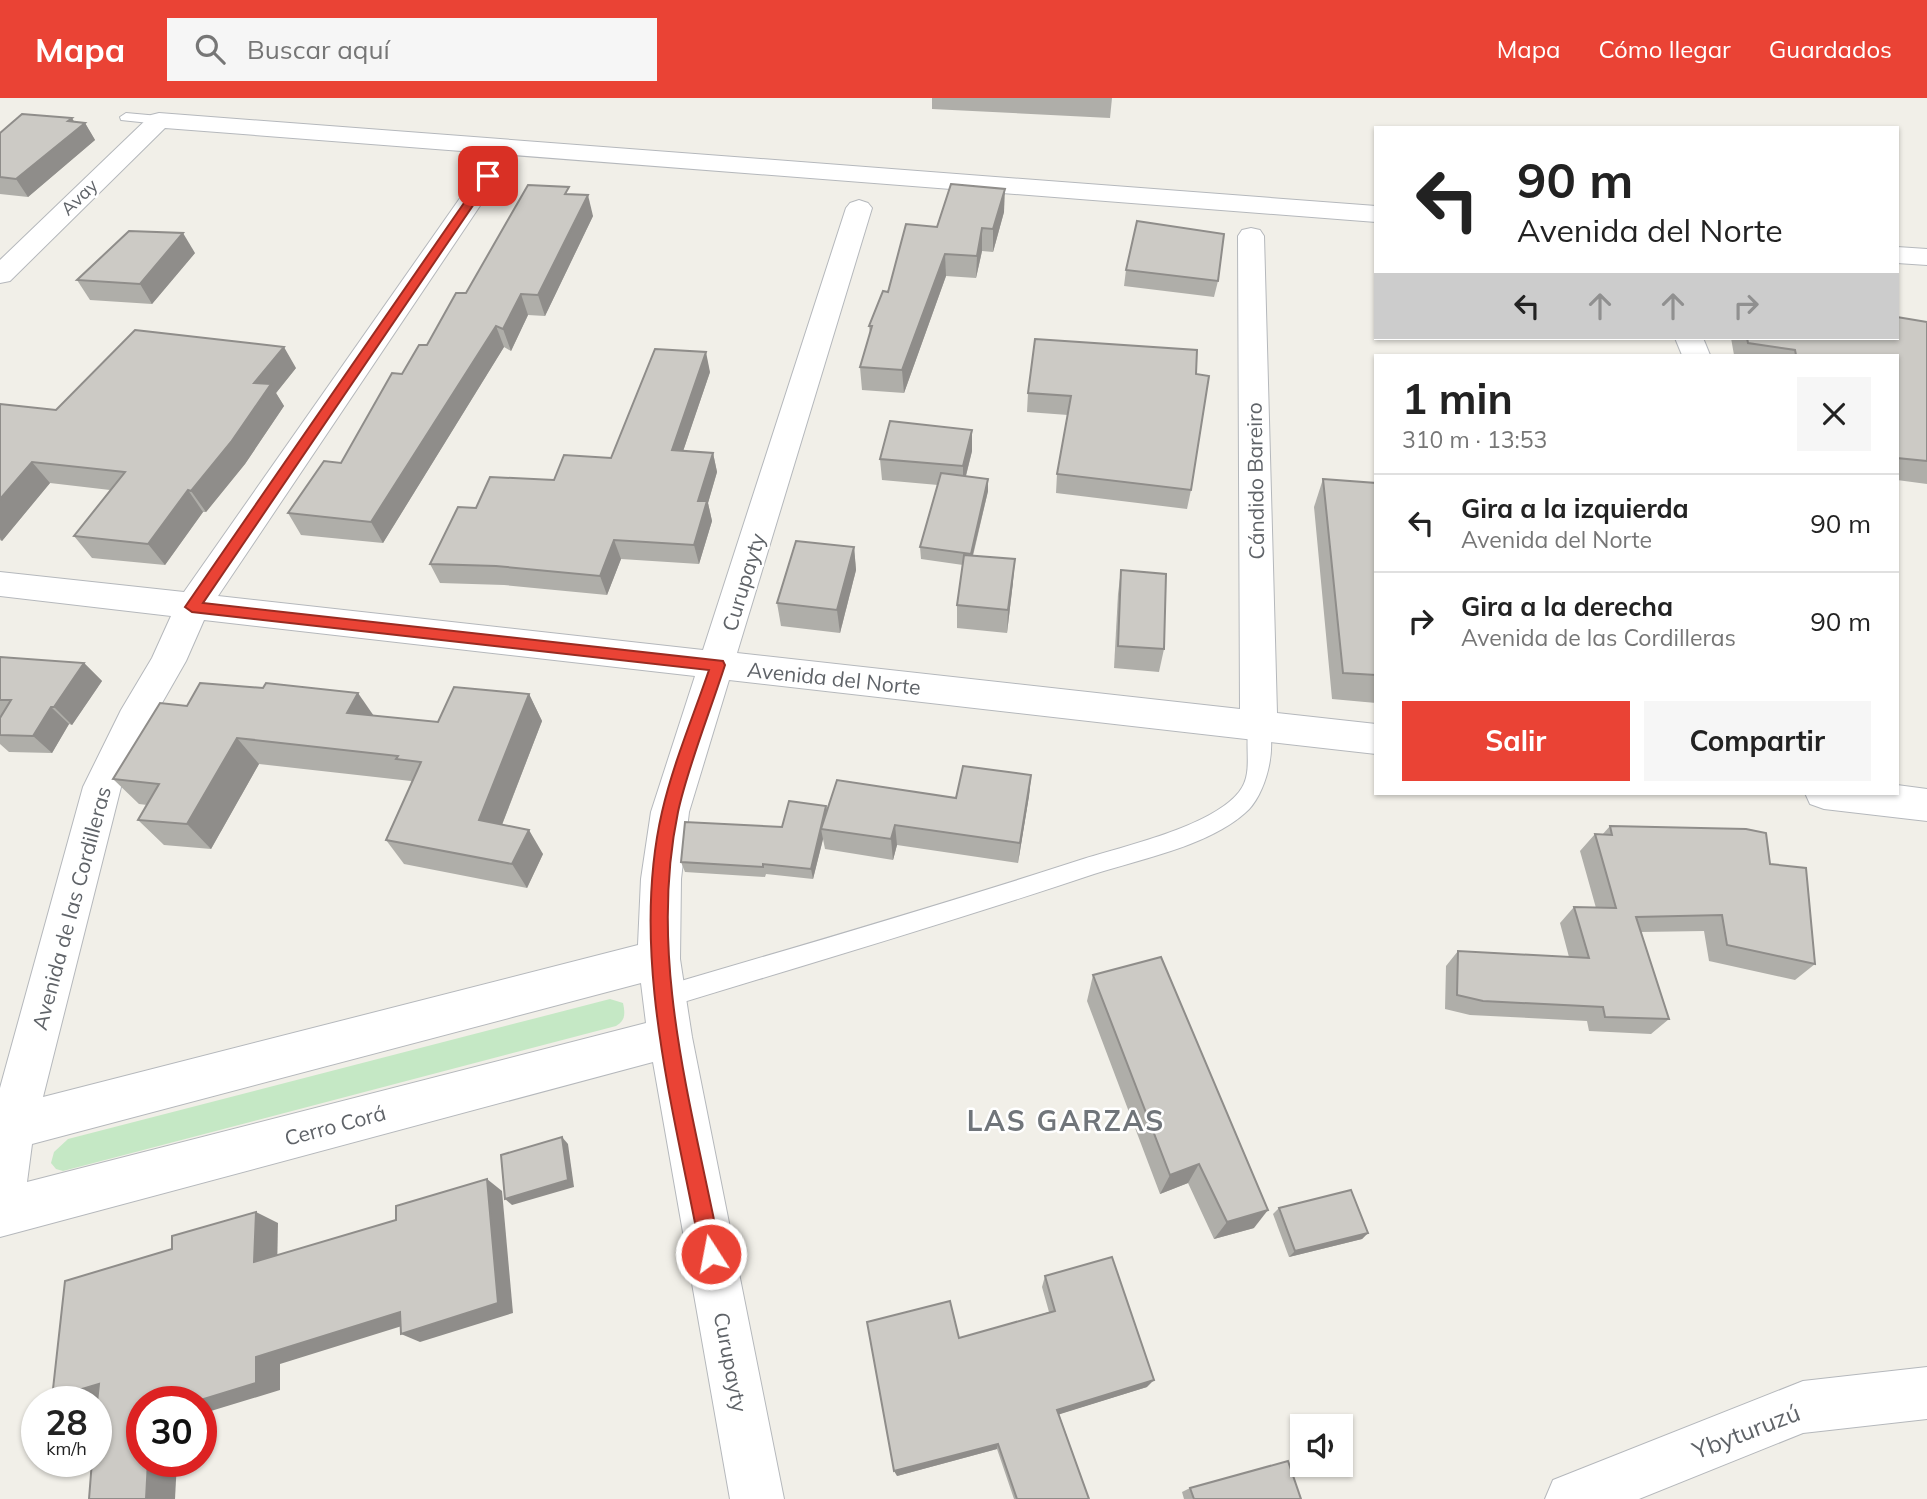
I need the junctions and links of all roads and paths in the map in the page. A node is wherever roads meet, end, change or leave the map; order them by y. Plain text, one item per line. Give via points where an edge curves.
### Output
1 (126, 117) dead end
2 (159, 120) junction
3 (488, 176) dead end
4 (859, 208) dead end
5 (1374, 214) edge
6 (1251, 236) dead end
7 (1899, 255) edge
8 (1927, 257) edge
9 (0, 275) edge
10 (0, 584) edge
11 (192, 607) junction
12 (718, 665) junction
13 (1259, 726) junction
14 (1374, 739) edge
15 (1854, 795) edge
16 (1927, 804) edge
17 (664, 998) junction
18 (6, 1129) edge
19 (0, 1202) edge
20 (0, 1213) edge
21 (1927, 1393) edge
22 (757, 1499) edge
23 (1572, 1499) edge

1 - 2 lane
2 - 5 street
2 - 9 street, Avay
3 - 11 street, Avenida de las Cordilleras
4 - 12 street, Curupayty
6 - 13 street, Cándido Bareiro
7 - 8 street
10 - 11 street, Avenida del Norte
11 - 12 street, Avenida del Norte
11 - 18 street, Avenida de las Cordilleras via 102,787
12 - 13 street, Avenida del Norte
12 - 17 street, Curupayty via 670,812 661,879
13 - 14 street, Avenida del Norte
13 - 17 lane via 1259,775 1251,797 1234,813 1203,829 996,898
15 - 16 street
17 - 18 street
17 - 20 street, Cerro Corá
17 - 22 street, Curupayty
18 - 19 street, Avenida de las Cordilleras
21 - 23 street, Ybyturuzú via 1803,1407

